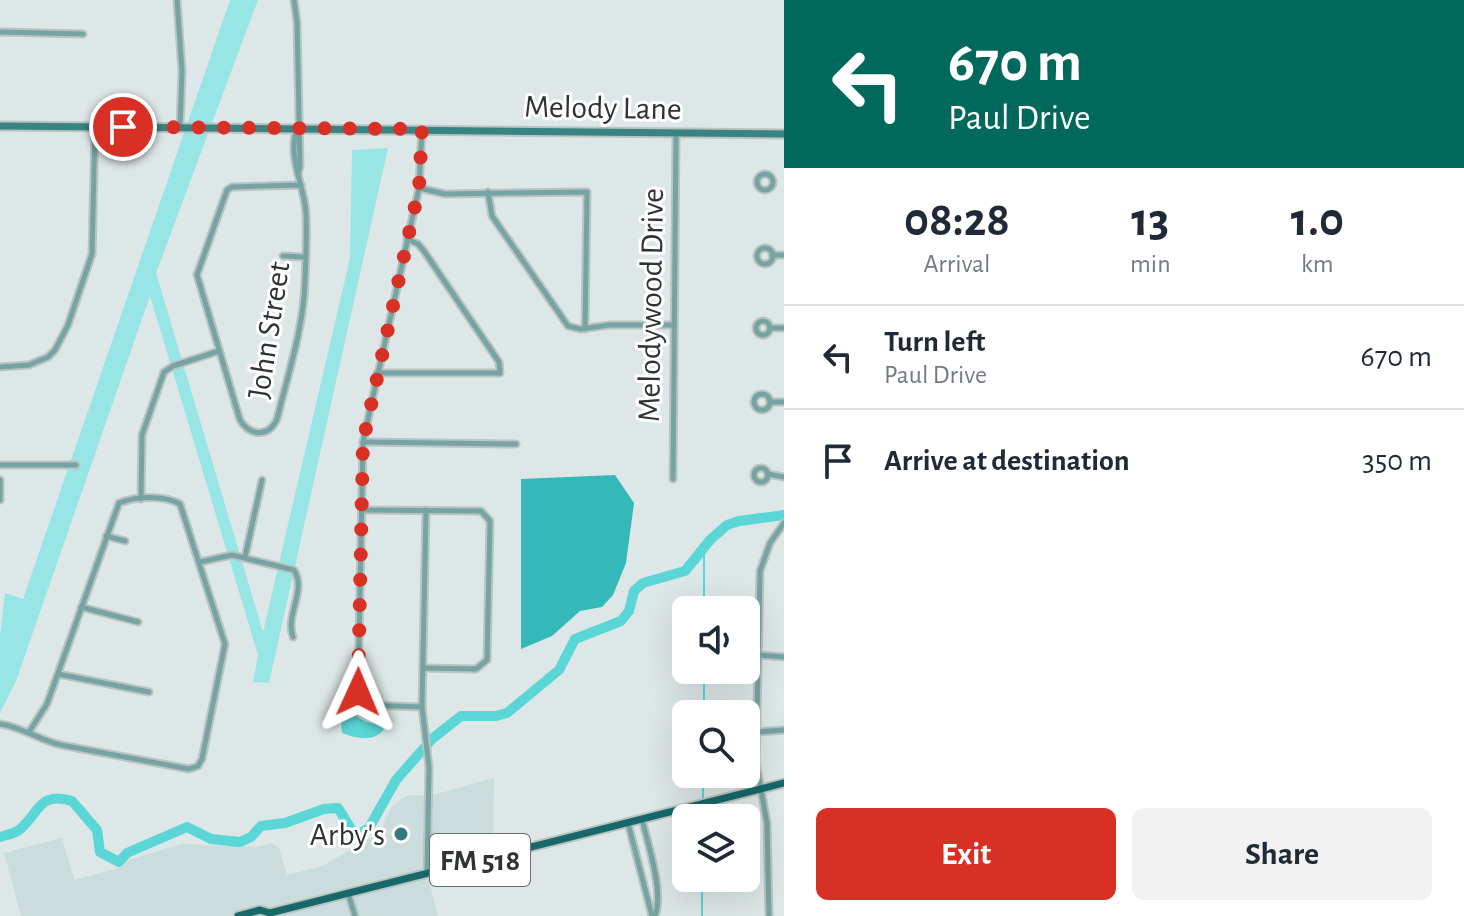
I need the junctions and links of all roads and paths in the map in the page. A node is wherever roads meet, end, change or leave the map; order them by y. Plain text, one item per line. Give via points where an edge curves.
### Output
1 (177, 0) edge
2 (294, 0) edge
3 (0, 32) edge
4 (83, 34) dead end
5 (0, 126) edge
6 (95, 127) junction
7 (298, 127) junction
8 (180, 128) junction
9 (422, 129) junction
10 (676, 132) junction
11 (784, 134) edge
12 (774, 182) dead end
13 (784, 182) edge
14 (301, 185) junction
15 (419, 188) junction
16 (488, 192) junction
17 (407, 239) junction
18 (772, 255) dead end
19 (784, 255) edge
20 (283, 256) dead end
21 (305, 257) junction
22 (674, 325) junction
23 (770, 328) dead end
24 (784, 328) edge
25 (585, 329) junction
26 (219, 351) junction
27 (0, 367) edge
28 (377, 373) junction
29 (770, 402) dead end
30 (784, 402) edge
31 (363, 442) junction
32 (516, 444) dead end
33 (0, 465) edge
34 (76, 465) dead end
35 (768, 474) dead end
36 (784, 477) edge
37 (673, 479) dead end
38 (0, 480) edge
39 (262, 480) dead end
40 (141, 499) junction
41 (0, 500) edge
42 (362, 510) junction
43 (426, 510) junction
44 (783, 524) edge
45 (106, 536) junction
46 (125, 541) dead end
47 (245, 557) junction
48 (200, 562) junction
49 (760, 596) edge
50 (81, 607) junction
51 (138, 622) dead end
52 (293, 637) dead end
53 (760, 655) edge
54 (784, 657) edge
55 (423, 668) junction
56 (58, 674) junction
57 (149, 692) dead end
58 (422, 707) junction
59 (0, 724) edge
60 (784, 730) edge
61 (29, 732) junction
62 (760, 732) edge
63 (760, 777) edge
64 (784, 783) edge
65 (763, 789) junction
66 (642, 819) junction
67 (628, 823) junction
68 (427, 874) junction
69 (348, 893) junction
70 (273, 914) edge
71 (238, 916) edge
72 (355, 916) edge
73 (654, 916) edge
74 (769, 916) edge

1 - 8 street
2 - 7 street, John Street
3 - 4 street
5 - 6 street, Melody Lane
6 - 8 street, Melody Lane
6 - 27 street via 92,254 68,325 48,357
7 - 8 street, Melody Lane
7 - 9 street, Melody Lane
7 - 14 street, John Street via 293,139
9 - 10 street, Melody Lane
9 - 15 street
10 - 11 street, Melody Lane
10 - 22 street, Melodywood Drive
12 - 13 street
14 - 21 street, John Street
14 - 26 street via 232,187 224,194 197,275
15 - 16 street via 445,194
15 - 17 street
16 - 25 street via 492,216 561,320
16 - 25 street via 587,192
17 - 28 street
17 - 28 street via 424,251 499,362 500,373
18 - 19 street
20 - 21 street
21 - 26 street, John Street via 303,309 271,429 258,434 240,420
22 - 25 street
22 - 37 street, Melodywood Drive
23 - 24 street
26 - 40 street via 164,372 142,435
28 - 31 street
29 - 30 street
31 - 32 street
31 - 42 street
33 - 34 street
35 - 36 street
38 - 41 street
39 - 47 street
40 - 45 street via 119,503
40 - 48 street via 180,504
42 - 43 street
42 - 58 street via 361,703
43 - 55 street
43 - 55 street via 481,511 490,521 488,656 476,669
44 - 49 street via 760,571
45 - 46 street
45 - 50 street
47 - 48 street via 225,555
47 - 52 street via 288,567 298,576 290,623
48 - 61 street via 225,644 198,766 189,769 61,745
50 - 51 street
50 - 56 street
53 - 54 street
55 - 58 street
56 - 57 street
56 - 61 street
58 - 68 street via 428,753
59 - 61 street
60 - 62 street
63 - 65 street
64 - 65 main road, FM 518
65 - 66 main road, FM 518
65 - 74 street
66 - 67 main road, FM 518
66 - 73 street via 653,863 658,908
67 - 68 main road, FM 518
67 - 73 street
68 - 69 main road, FM 518
69 - 70 main road, FM 518
69 - 72 street
70 - 71 main road, FM 518 via 260,910

